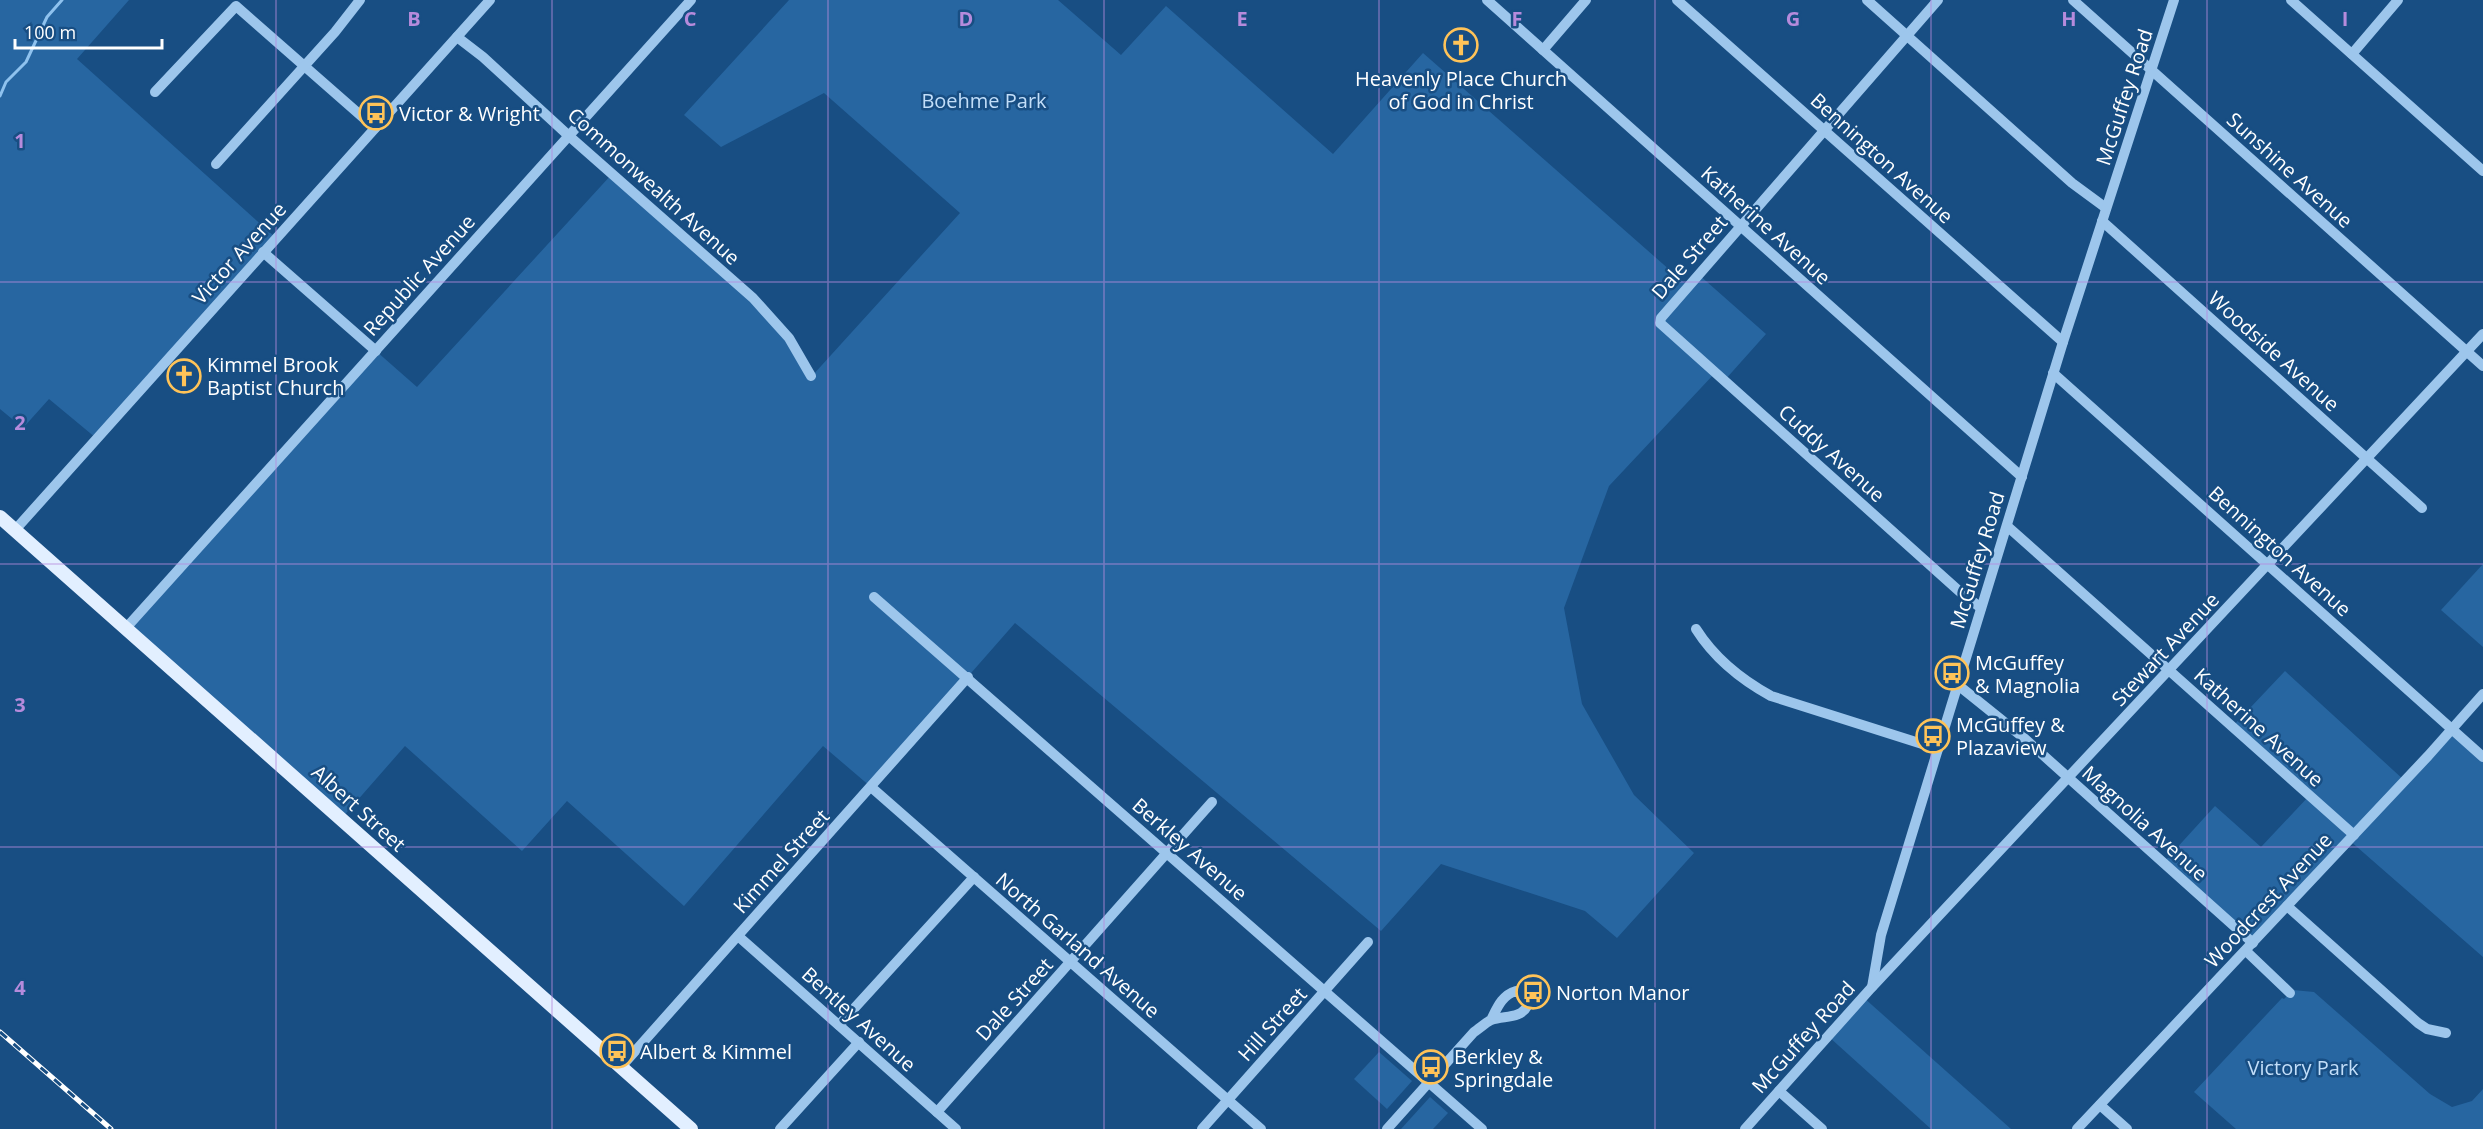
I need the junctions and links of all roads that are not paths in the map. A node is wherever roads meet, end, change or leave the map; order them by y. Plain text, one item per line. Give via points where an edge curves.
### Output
1 (360, 0) edge
2 (490, 0) edge
3 (691, 0) edge
4 (1487, 0) edge
5 (1586, 0) edge
6 (1677, 0) edge
7 (1867, 0) edge
8 (1938, 0) edge
9 (2073, 0) edge
10 (2174, 0) edge
11 (2291, 0) edge
12 (2398, 0) edge
13 (1908, 36) junction
14 (457, 37) junction
15 (1543, 50) junction
16 (2352, 54) junction
17 (305, 66) junction
18 (2151, 70) junction
19 (155, 92) dead end
20 (375, 128) junction
21 (1824, 130) junction
22 (569, 136) junction
23 (216, 164) dead end
24 (2483, 171) edge
25 (2106, 208) junction
26 (2102, 221) junction
27 (1740, 225) junction
28 (264, 252) junction
29 (1660, 323) joint
30 (2483, 334) edge
31 (2063, 342) junction
32 (376, 351) junction
33 (2466, 352) junction
34 (2483, 366) edge
35 (2054, 373) junction
36 (811, 376) dead end
37 (2367, 458) junction
38 (2022, 477) junction
39 (2422, 508) dead end
40 (0, 517) edge
41 (2007, 526) junction
42 (15, 530) junction
43 (2268, 565) junction
44 (874, 597) dead end
45 (1981, 608) junction
46 (126, 628) junction
47 (1696, 629) dead end
48 (2169, 671) junction
49 (968, 677) junction
50 (1958, 685) junction
51 (2483, 694) edge
52 (2452, 729) junction
53 (1938, 749) junction
54 (2483, 757) edge
55 (2068, 779) junction
56 (872, 787) junction
57 (1212, 802) dead end
58 (2354, 835) junction
59 (1167, 852) junction
60 (974, 877) junction
61 (2288, 906) junction
62 (738, 936) junction
63 (1368, 942) dead end
64 (2249, 947) junction
65 (1071, 962) junction
66 (1872, 987) junction
67 (1325, 991) junction
68 (2290, 993) dead end
69 (1491, 1020) dead end
70 (839, 1025) junction
71 (2446, 1033) dead end
72 (859, 1042) junction
73 (621, 1067) junction
74 (1429, 1082) junction
75 (1779, 1091) junction
76 (1227, 1100) junction
77 (2100, 1105) junction
78 (937, 1112) junction
79 (691, 1129) edge
80 (780, 1129) edge
81 (956, 1129) edge
82 (1202, 1129) edge
83 (1261, 1129) edge
84 (1387, 1129) edge
85 (1482, 1129) edge
86 (1745, 1129) edge
87 (1822, 1129) edge
88 (2077, 1129) edge
89 (2127, 1129) edge

1 - 17 street
2 - 14 street, Victor Avenue
3 - 22 street, Republic Avenue
4 - 15 street, Katherine Avenue
5 - 15 street
6 - 21 street, Bennington Avenue
7 - 13 street
8 - 13 street, Dale Street
9 - 18 street, Sunshine Avenue
10 - 18 street, McGuffey Road
11 - 16 street
12 - 16 street
13 - 21 street, Dale Street
13 - 25 street via 2072,183
14 - 20 street, Victor Avenue
14 - 22 street, Commonwealth Avenue
15 - 27 street, Katherine Avenue
16 - 24 street
17 - 19 street via 236,6
17 - 20 street
17 - 23 street
18 - 25 street, McGuffey Road
18 - 33 street, Sunshine Avenue
20 - 28 street, Victor Avenue
21 - 27 street, Dale Street
21 - 31 street, Bennington Avenue
22 - 32 street, Republic Avenue
22 - 36 street, Commonwealth Avenue via 753,298 789,338
25 - 26 street, McGuffey Road
26 - 31 street, McGuffey Road
26 - 37 street, Woodside Avenue
27 - 29 street, Dale Street
27 - 38 street, Katherine Avenue
28 - 32 street
28 - 42 street, Victor Avenue
29 - 45 street, Cuddy Avenue
30 - 33 street, Stewart Avenue
31 - 35 street, McGuffey Road
32 - 46 street, Republic Avenue
33 - 34 street, Sunshine Avenue
33 - 37 street, Stewart Avenue
35 - 38 street, McGuffey Road
35 - 43 street, Bennington Avenue
37 - 39 street, Woodside Avenue
37 - 43 street, Stewart Avenue
38 - 41 street, McGuffey Road
40 - 42 main road, Albert Street
41 - 45 street, McGuffey Road
41 - 48 street, Katherine Avenue
42 - 46 main road, Albert Street
43 - 48 street, Stewart Avenue
43 - 52 street, Bennington Avenue
44 - 49 street, Berkley Avenue
45 - 50 street, McGuffey Road
46 - 73 main road, Albert Street
47 - 53 street via 1731,670 1771,696
48 - 55 street, Stewart Avenue
48 - 58 street, Katherine Avenue
49 - 56 street, Kimmel Street
49 - 59 street, Berkley Avenue
50 - 53 street, McGuffey Road
50 - 55 street, Magnolia Avenue
51 - 52 street, Woodcrest Avenue
52 - 54 street, Bennington Avenue
52 - 58 street, Woodcrest Avenue
53 - 66 street, McGuffey Road via 1878,944
55 - 64 street, Magnolia Avenue
55 - 66 street, Stewart Avenue
56 - 60 street, North Garland Avenue
56 - 62 street, Kimmel Street
57 - 59 street, Dale Street
58 - 61 street, Woodcrest Avenue
59 - 65 street, Dale Street
59 - 67 street, Berkley Avenue
60 - 65 street, North Garland Avenue
60 - 70 street
61 - 64 street, Woodcrest Avenue
61 - 71 street via 2418,1023
62 - 70 street, Bentley Avenue
62 - 73 street, Kimmel Street
63 - 67 street, Hill Street
64 - 68 street, Magnolia Avenue
64 - 77 street, Woodcrest Avenue
65 - 76 street, North Garland Avenue
65 - 78 street, Dale Street
66 - 75 street, McGuffey Road
67 - 74 street, Berkley Avenue
67 - 76 street, Hill Street
69 - 74 street via 1474,1032
70 - 72 street, Bentley Avenue
72 - 78 street, Bentley Avenue
72 - 80 street
73 - 79 main road, Albert Street
74 - 84 street
74 - 85 street, Berkley Avenue
75 - 86 street, McGuffey Road
75 - 87 street
76 - 82 street, Hill Street
76 - 83 street, North Garland Avenue
77 - 88 street, Woodcrest Avenue
77 - 89 street
78 - 81 street, Bentley Avenue

